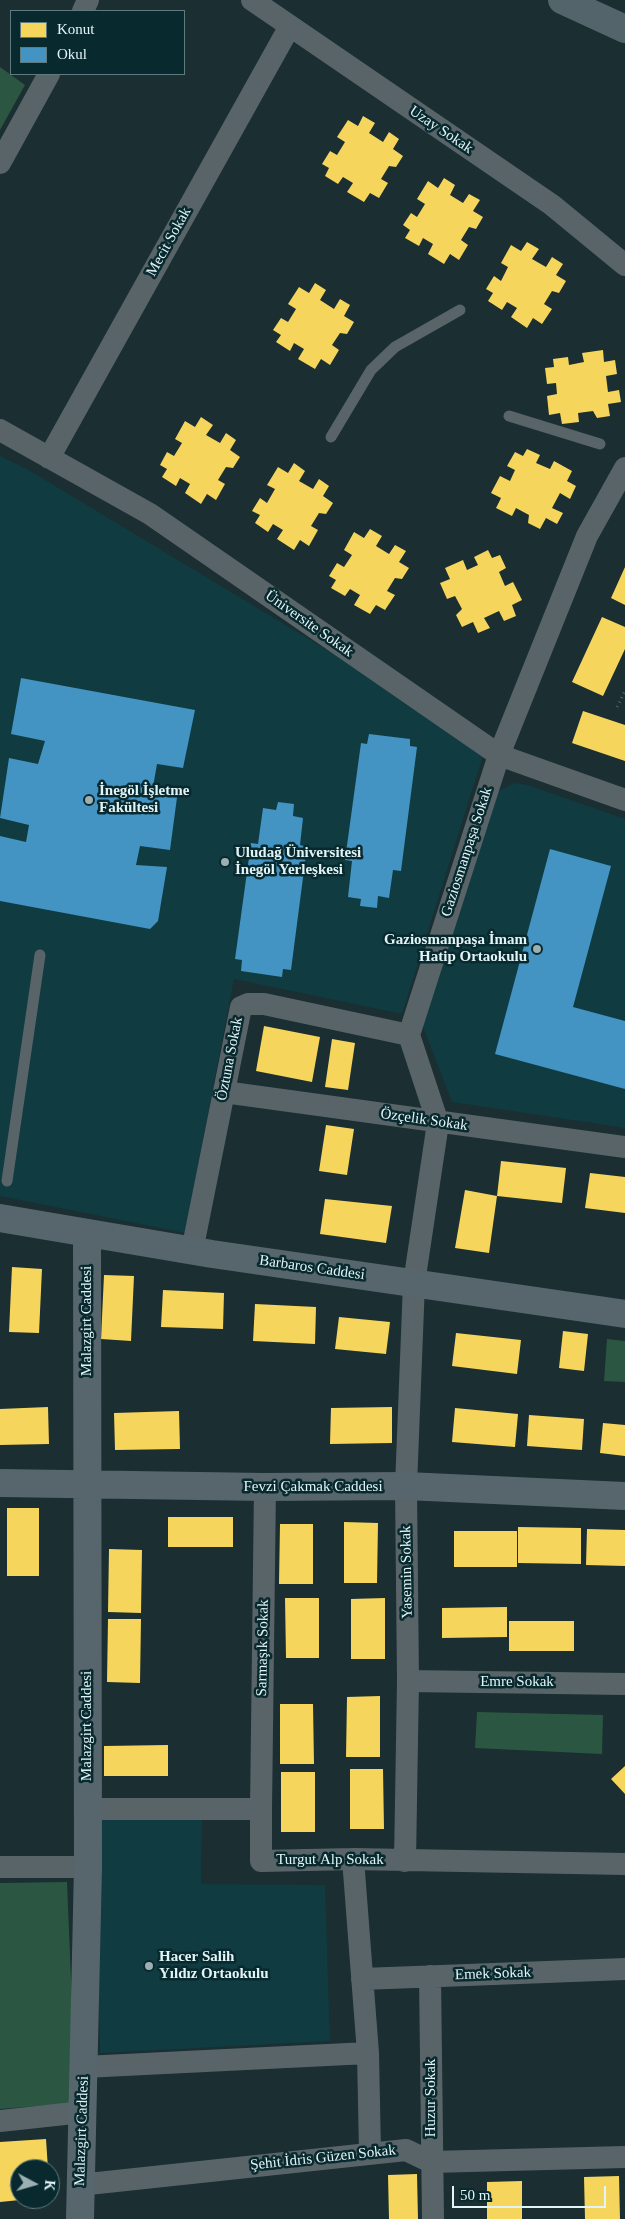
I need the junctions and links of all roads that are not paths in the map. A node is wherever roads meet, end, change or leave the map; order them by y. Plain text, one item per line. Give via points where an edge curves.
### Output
1 (252, 0) edge
2 (562, 0) edge
3 (290, 26) junction
4 (625, 29) edge
5 (48, 75) edge
6 (0, 163) edge
7 (625, 265) edge
8 (460, 310) dead end
9 (509, 416) dead end
10 (0, 430) edge
11 (331, 437) dead end
12 (600, 444) dead end
13 (48, 458) junction
14 (625, 468) edge
15 (498, 755) junction
16 (625, 800) edge
17 (40, 955) dead end
18 (409, 1035) junction
19 (224, 1092) junction
20 (438, 1123) junction
21 (625, 1147) edge
22 (7, 1180) dead end
23 (0, 1218) edge
24 (87, 1233) junction
25 (192, 1250) junction
26 (414, 1283) junction
27 (625, 1314) edge
28 (0, 1483) edge
29 (87, 1485) junction
30 (406, 1486) junction
31 (265, 1487) junction
32 (625, 1496) edge
33 (408, 1681) junction
34 (625, 1684) edge
35 (87, 1809) junction
36 (261, 1809) junction
37 (352, 1860) junction
38 (406, 1861) junction
39 (625, 1864) edge
40 (0, 1867) edge
41 (88, 1867) junction
42 (625, 1969) edge
43 (430, 1976) junction
44 (362, 1979) junction
45 (368, 2054) junction
46 (84, 2067) junction
47 (83, 2112) junction
48 (0, 2121) edge
49 (370, 2152) junction
50 (625, 2157) edge
51 (431, 2162) junction
52 (79, 2185) junction
53 (80, 2219) edge
54 (433, 2219) edge

1 - 3 street, Uzay Sokak
2 - 4 main road
3 - 7 street, Uzay Sokak via 552,205
3 - 13 street, Mecit Sokak
5 - 6 street
8 - 11 lane via 395,347 370,370
9 - 12 lane
10 - 13 street, Üniversite Sokak
13 - 15 street, Üniversite Sokak via 150,514
14 - 15 street, Gaziosmanpaşa Sokak via 587,536
15 - 16 street, Üniversite Sokak
15 - 18 street, Gaziosmanpaşa Sokak
17 - 22 lane
18 - 19 street, Öztuna Sokak via 264,1004 248,1004 241,1007
18 - 20 street
19 - 20 street, Özçelik Sokak
19 - 25 street, Öztuna Sokak
20 - 21 street, Özçelik Sokak
20 - 26 street
23 - 24 street, Barbaros Caddesi
24 - 25 street, Barbaros Caddesi
24 - 29 street, Malazgirt Caddesi
25 - 26 street, Barbaros Caddesi
26 - 27 street, Barbaros Caddesi
26 - 30 street, Yasemin Sokak
28 - 29 street, Fevzi Çakmak Caddesi
29 - 31 street, Fevzi Çakmak Caddesi
29 - 35 street, Malazgirt Caddesi
30 - 31 street, Fevzi Çakmak Caddesi
30 - 32 street, Fevzi Çakmak Caddesi
30 - 33 street, Yasemin Sokak
31 - 36 street, Sarmaşık Sokak
33 - 34 street, Emre Sokak
33 - 38 street, Yasemin Sokak
35 - 36 street
35 - 41 street, Malazgirt Caddesi
36 - 37 street, Turgut Alp Sokak via 261,1861
37 - 38 street, Turgut Alp Sokak
37 - 44 street
38 - 39 street, Turgut Alp Sokak
40 - 41 street
41 - 46 street, Malazgirt Caddesi
42 - 43 street, Emek Sokak
43 - 44 street, Emek Sokak
43 - 51 street, Huzur Sokak
44 - 45 street
45 - 46 street
45 - 49 street
46 - 47 street, Malazgirt Caddesi
47 - 48 street
47 - 52 street, Malazgirt Caddesi
49 - 51 street, Şehit İdris Güzen Sokak via 406,2150
49 - 52 street, Şehit İdris Güzen Sokak
50 - 51 street, Şehit İdris Güzen Sokak
51 - 54 street, Huzur Sokak
52 - 53 street, Malazgirt Caddesi

